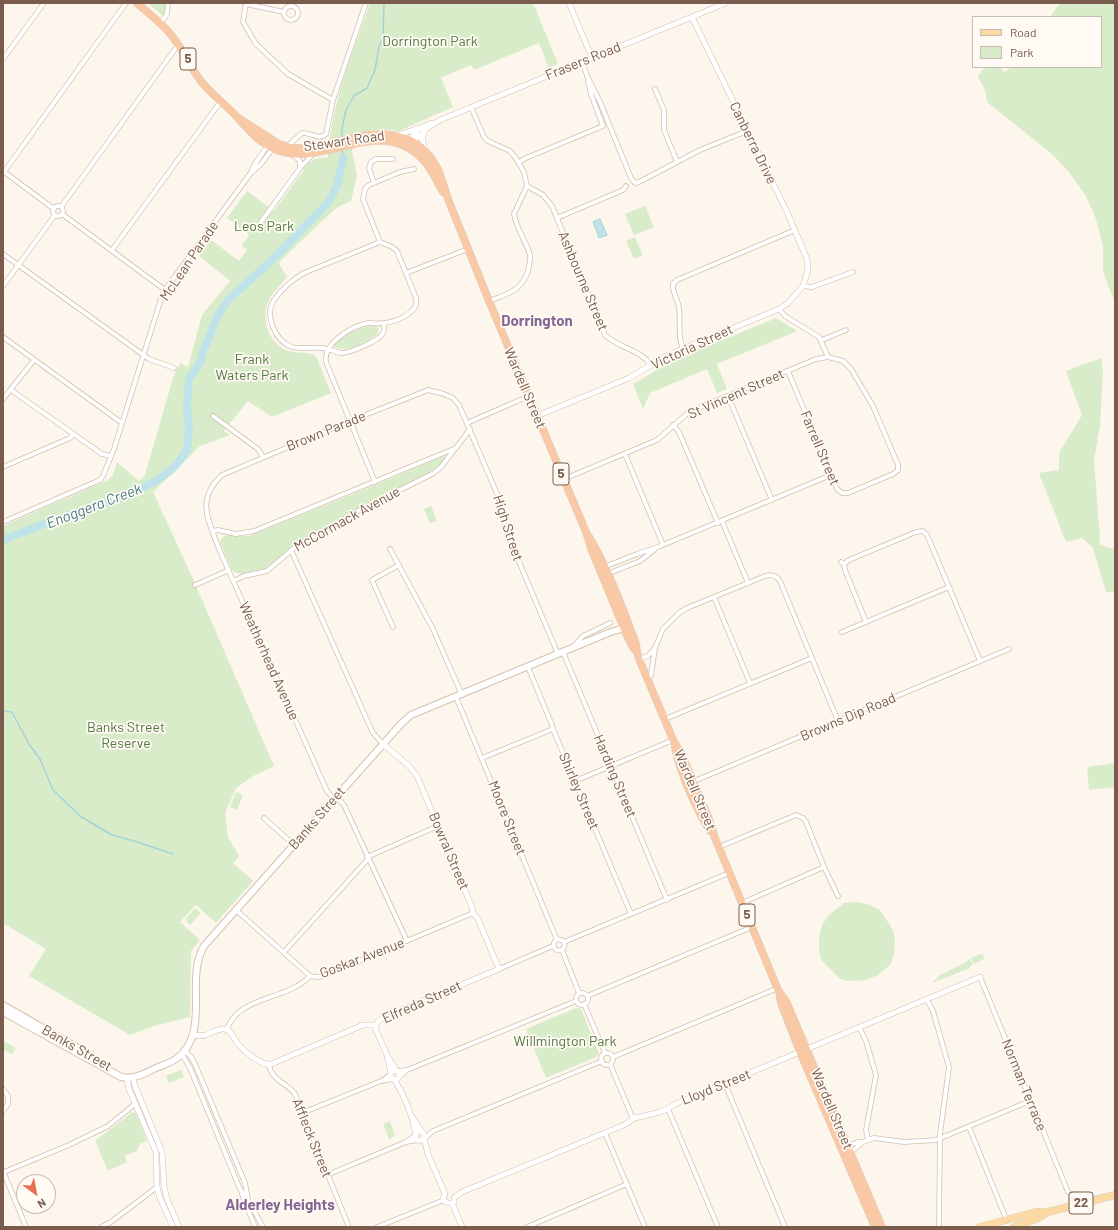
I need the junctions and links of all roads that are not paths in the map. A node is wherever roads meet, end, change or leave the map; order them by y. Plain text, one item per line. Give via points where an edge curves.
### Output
1 (44, 3) edge
2 (126, 3) edge
3 (137, 3) edge
4 (168, 3) edge
5 (246, 3) edge
6 (366, 3) edge
7 (569, 3) edge
8 (726, 3) edge
9 (284, 12) dead end
10 (692, 17) junction
11 (160, 24) junction
12 (178, 45) junction
13 (592, 58) junction
14 (3, 59) edge
15 (582, 62) junction
16 (588, 78) junction
17 (655, 90) dead end
18 (333, 100) junction
19 (221, 101) junction
20 (471, 108) junction
21 (440, 120) junction
22 (424, 125) junction
23 (431, 125) junction
24 (748, 131) junction
25 (392, 135) junction
26 (298, 136) junction
27 (360, 140) junction
28 (412, 141) junction
29 (272, 145) junction
30 (285, 146) junction
31 (326, 147) junction
32 (306, 148) junction
33 (407, 148) junction
34 (316, 152) junction
35 (426, 153) junction
36 (292, 154) junction
37 (393, 159) dead end
38 (519, 162) junction
39 (677, 162) junction
40 (300, 168) junction
41 (414, 169) dead end
42 (4, 171) edge
43 (374, 183) junction
44 (527, 186) junction
45 (626, 186) dead end
46 (448, 198) junction
47 (61, 207) junction
48 (54, 208) junction
49 (62, 214) junction
50 (55, 215) junction
51 (557, 218) junction
52 (261, 222) dead end
53 (795, 230) junction
54 (380, 242) junction
55 (468, 248) junction
56 (112, 250) junction
57 (3, 254) edge
58 (19, 265) junction
59 (808, 270) joint
60 (853, 272) dead end
61 (406, 273) junction
62 (3, 286) edge
63 (803, 286) junction
64 (166, 290) junction
65 (489, 301) junction
66 (779, 309) junction
67 (384, 323) junction
68 (846, 330) dead end
69 (3, 337) edge
70 (822, 340) junction
71 (329, 349) junction
72 (683, 349) junction
73 (144, 356) junction
74 (828, 357) junction
75 (34, 360) junction
76 (651, 365) junction
77 (174, 368) dead end
78 (788, 371) junction
79 (11, 390) junction
80 (529, 396) junction
81 (728, 396) junction
82 (3, 399) edge
83 (213, 416) dead end
84 (537, 416) junction
85 (350, 421) junction
86 (122, 423) junction
87 (468, 423) junction
88 (674, 425) junction
89 (470, 430) junction
90 (74, 434) junction
91 (456, 448) junction
92 (624, 454) junction
93 (111, 456) junction
94 (263, 457) junction
95 (3, 467) edge
96 (831, 475) junction
97 (563, 479) junction
98 (375, 482) junction
99 (772, 500) junction
100 (208, 520) joint
101 (3, 522) edge
102 (720, 522) junction
103 (213, 531) junction
104 (663, 545) junction
105 (658, 548) junction
106 (390, 549) dead end
107 (291, 550) junction
108 (399, 565) junction
109 (229, 570) junction
110 (604, 572) junction
111 (233, 581) junction
112 (748, 583) junction
113 (195, 585) dead end
114 (949, 587) junction
115 (714, 597) junction
116 (866, 622) junction
117 (610, 623) dead end
118 (626, 625) junction
119 (393, 627) dead end
120 (842, 632) dead end
121 (572, 648) junction
122 (655, 648) junction
123 (1009, 649) dead end
124 (560, 653) junction
125 (638, 655) junction
126 (812, 658) junction
127 (980, 661) junction
128 (528, 667) junction
129 (648, 680) junction
130 (750, 684) junction
131 (459, 696) junction
132 (665, 720) junction
133 (838, 721) junction
134 (552, 729) junction
135 (674, 741) junction
136 (383, 744) junction
137 (482, 758) junction
138 (611, 766) junction
139 (575, 781) junction
140 (690, 782) junction
141 (335, 798) junction
142 (264, 818) dead end
143 (438, 826) junction
144 (294, 845) junction
145 (719, 848) junction
146 (368, 858) junction
147 (824, 867) junction
148 (729, 873) junction
149 (838, 896) dead end
150 (667, 900) junction
151 (742, 903) junction
152 (236, 910) junction
153 (473, 913) junction
154 (631, 914) junction
155 (752, 927) junction
156 (557, 940) junction
157 (406, 941) junction
158 (564, 942) junction
159 (553, 946) junction
160 (562, 950) junction
161 (284, 952) junction
162 (499, 969) junction
163 (310, 976) junction
164 (980, 977) joint
165 (779, 990) junction
166 (580, 993) junction
167 (587, 996) junction
168 (927, 1000) junction
169 (576, 1001) junction
170 (584, 1004) junction
171 (3, 1005) edge
172 (3, 1012) edge
173 (375, 1025) junction
174 (859, 1027) junction
175 (226, 1030) junction
176 (194, 1036) junction
177 (803, 1051) junction
178 (183, 1053) junction
179 (605, 1053) junction
180 (613, 1057) junction
181 (602, 1061) junction
182 (610, 1064) junction
183 (269, 1065) junction
184 (196, 1066) junction
185 (190, 1068) junction
186 (395, 1075) junction
187 (130, 1077) junction
188 (725, 1084) junction
189 (3, 1089) edge
190 (138, 1092) junction
191 (131, 1094) junction
192 (1030, 1101) junction
193 (135, 1104) junction
194 (668, 1109) junction
195 (3, 1111) edge
196 (302, 1113) junction
197 (633, 1119) junction
198 (969, 1127) junction
199 (605, 1133) junction
200 (420, 1136) junction
201 (940, 1139) junction
202 (868, 1140) junction
203 (863, 1142) junction
204 (845, 1148) junction
205 (850, 1153) junction
206 (3, 1172) edge
207 (327, 1175) junction
208 (627, 1184) junction
209 (157, 1187) junction
210 (240, 1189) junction
211 (1068, 1192) dead end
212 (445, 1194) junction
213 (1115, 1195) edge
214 (248, 1200) junction
215 (444, 1200) junction
216 (453, 1200) junction
217 (1048, 1212) junction
218 (1007, 1221) junction
219 (385, 1226) edge
220 (26, 1227) edge
221 (102, 1227) edge
222 (173, 1227) edge
223 (180, 1227) edge
224 (254, 1227) edge
225 (263, 1227) edge
226 (349, 1227) edge
227 (379, 1227) edge
228 (462, 1227) edge
229 (527, 1227) edge
230 (645, 1227) edge
231 (718, 1227) edge
232 (785, 1227) edge
233 (875, 1227) edge
234 (882, 1227) edge
235 (939, 1227) edge
236 (980, 1227) edge
237 (1014, 1227) edge

1 - 14 street
2 - 42 street
3 - 11 highway, Stewart Road / 5
4 - 11 street via 167,14
5 - 9 street
5 - 18 street via 243,22 256,44 288,74
6 - 18 street
7 - 13 street
8 - 10 street, Frasers Road
10 - 13 street, Frasers Road
10 - 24 street, Canberra Drive
11 - 12 highway, Stewart Road / 5
12 - 19 highway, Stewart Road / 5 via 200,80
12 - 47 street
13 - 15 street, Frasers Road
15 - 16 street
15 - 20 street, Frasers Road
16 - 38 street via 603,126
16 - 39 street via 596,91 634,182 638,183
17 - 39 street via 664,110 664,130
18 - 26 street via 324,136 318,137 306,132
19 - 29 highway, Stewart Road / 5
19 - 56 street
20 - 21 street, Frasers Road
20 - 38 street via 484,137 510,151
21 - 22 street, Frasers Road
21 - 23 street, Frasers Road
22 - 25 street via 404,134
22 - 28 street, Frasers Road via 415,132
23 - 28 street, Frasers Road
23 - 35 street via 422,138
24 - 39 street
24 - 53 street, Canberra Drive
25 - 27 highway, Stewart Road / 5 via 376,134
25 - 28 highway, Stewart Road / 5
26 - 30 street
26 - 32 street via 298,142
27 - 31 highway, Stewart Road / 5
27 - 33 highway, Stewart Road / 5 via 381,141
28 - 33 highway
28 - 35 highway, Wardell Street / 5
29 - 30 highway, Stewart Road / 5
29 - 36 highway, Stewart Road / 5
29 - 64 street, McLean Parade
30 - 32 highway, Stewart Road / 5
31 - 32 highway, Stewart Road / 5
31 - 34 highway, Stewart Road / 5
33 - 46 highway, Wardell Street / 5 via 426,163
34 - 36 highway, Stewart Road / 5
34 - 40 street
35 - 46 highway, Wardell Street / 5 via 439,171
36 - 40 street via 300,161
37 - 43 street via 376,159 370,162 369,169
38 - 44 street
40 - 52 street
41 - 43 street
42 - 48 street
43 - 54 street via 365,189 363,199
44 - 51 street, Ashbourne Street via 548,200
44 - 65 street via 514,214 530,256 528,269 519,287
45 - 51 street via 623,190
46 - 55 highway, Wardell Street / 5
47 - 48 street
47 - 49 street
48 - 50 street
49 - 50 street
49 - 56 street
50 - 58 street
51 - 76 street, Ashbourne Street via 605,335 610,340 644,356
53 - 59 street, Canberra Drive via 808,259
53 - 72 street via 677,280 673,284 679,309 680,341
54 - 61 street via 395,249
54 - 71 street via 304,273 273,301 272,324 278,337 293,348
55 - 61 street
55 - 65 highway, Wardell Street / 5
56 - 64 street
57 - 58 street
58 - 62 street
58 - 73 street
59 - 63 street, Victoria Street
60 - 63 street via 812,287
61 - 67 street via 417,300 416,307 408,314
63 - 66 street, Victoria Street
64 - 73 street, McLean Parade
65 - 80 highway, Wardell Street / 5
66 - 70 street via 784,316
66 - 72 street, Victoria Street
67 - 71 street via 366,324 345,333 337,338
67 - 71 street via 383,333 374,341 347,352 339,353
68 - 70 street
69 - 75 street
70 - 74 street
71 - 85 street via 326,361
72 - 76 street, Victoria Street
73 - 77 street
73 - 86 street, McLean Parade
74 - 78 street, St Vincent Street
74 - 96 street, Farrell Street via 843,361 851,370 875,409 898,466 893,474 846,494 839,491
75 - 79 street
75 - 86 street
76 - 84 street, Victoria Street via 629,378
78 - 81 street, St Vincent Street
78 - 96 street, Farrell Street
79 - 82 street
79 - 90 street
80 - 84 highway, Wardell Street / 5
80 - 87 street
81 - 88 street, St Vincent Street via 689,412
81 - 99 street
83 - 94 street via 258,449
84 - 97 highway, Wardell Street / 5
85 - 87 street, Brown Parade via 428,390 441,392 453,398
85 - 94 street, Brown Parade
85 - 98 street
86 - 93 street, McLean Parade
87 - 89 street, High Street
88 - 92 street, St Vincent Street via 658,440
88 - 102 street
89 - 91 street, McCormack Avenue
89 - 124 street, High Street via 498,496 506,531
90 - 93 street via 102,454
90 - 95 street
91 - 98 street, McCormack Avenue
91 - 107 street, McCormack Avenue via 434,473 356,512
92 - 97 street, St Vincent Street
92 - 104 street
93 - 101 street, McLean Parade via 100,480
94 - 100 street, Brown Parade via 222,475 212,484 206,501
96 - 99 street
97 - 110 highway, Wardell Street / 5
98 - 103 street, McCormack Avenue via 250,532 236,534
99 - 102 street
100 - 103 street, Weatherhead Avenue
102 - 104 street
102 - 112 street
103 - 109 street, Weatherhead Avenue
104 - 105 street
105 - 110 street via 637,554
105 - 110 street via 643,559
106 - 108 street, Moore Street
107 - 111 street, McCormack Avenue via 267,571
107 - 136 street via 373,733
108 - 119 street via 372,580
108 - 131 street, Moore Street via 434,629
109 - 111 street, Weatherhead Avenue
109 - 113 street
110 - 118 highway, Wardell Street / 5
111 - 141 street, Weatherhead Avenue via 327,791
112 - 115 street
112 - 126 street via 767,575 774,576 780,582
114 - 116 street
114 - 116 street via 927,535 923,531 910,534 842,563
114 - 127 street
115 - 122 street via 681,612 663,629
115 - 130 street
116 - 120 street
117 - 121 street, Banks Street via 583,636
118 - 121 main road, Banks Street
118 - 125 highway, Wardell Street / 5 via 632,646
121 - 124 main road, Banks Street
122 - 125 street via 648,656
122 - 129 street
123 - 127 street, Browns Dip Road
124 - 128 main road, Banks Street
124 - 138 street, Harding Street
125 - 129 highway, Wardell Street / 5
126 - 130 street
126 - 133 street
127 - 133 street, Browns Dip Road
128 - 131 main road, Banks Street
128 - 134 street, Shirley Street
129 - 132 highway, Wardell Street / 5
130 - 132 street
131 - 136 main road, Banks Street via 408,718
131 - 137 street, Moore Street
132 - 135 highway, Wardell Street / 5
133 - 140 street, Browns Dip Road
134 - 137 street
134 - 139 street, Shirley Street
135 - 138 street
135 - 140 highway, Wardell Street / 5 via 681,753
136 - 141 main road, Banks Street
136 - 143 street, Bowral Street via 413,771
137 - 156 street, Moore Street
138 - 139 street
138 - 150 street, Harding Street
139 - 154 street, Shirley Street
140 - 145 highway, Wardell Street / 5 via 704,822
141 - 144 main road, Banks Street
141 - 146 street, Weatherhead Avenue via 344,805
142 - 144 street
143 - 146 street
143 - 153 street, Bowral Street
144 - 152 main road, Banks Street
145 - 147 street via 796,815 806,822
145 - 148 highway, Wardell Street / 5
146 - 157 street, Weatherhead Avenue
146 - 161 street
147 - 149 street
147 - 151 street
148 - 150 street
148 - 151 highway, Wardell Street / 5
150 - 154 street
151 - 155 highway, Wardell Street / 5
152 - 161 street
152 - 176 main road, Banks Street via 199,955
153 - 157 street, Goskar Avenue
153 - 162 street, Bowral Street via 478,919
154 - 158 street
155 - 165 highway, Wardell Street / 5
155 - 167 street
156 - 158 street
156 - 159 street
157 - 163 street, Goskar Avenue via 323,976
158 - 160 street
159 - 160 street via 557,950
159 - 162 street, Elfreda Street
160 - 166 street
161 - 163 street
162 - 173 street, Elfreda Street via 382,1018
163 - 175 street, Goskar Avenue via 300,985 241,1009 232,1018
164 - 168 street, Lloyd Street
164 - 192 street, Norman Terrace
165 - 177 highway, Wardell Street / 5 via 786,1001
165 - 180 street
166 - 167 street
166 - 169 street
167 - 170 street via 588,1000
168 - 174 street, Lloyd Street
168 - 201 street via 933,1011 949,1067
169 - 170 street
169 - 186 street
170 - 179 street
171 - 187 main road, Banks Street
172 - 187 main road, Banks Street via 116,1074
173 - 183 street, Elfreda Street via 364,1025
173 - 186 street
174 - 177 street, Lloyd Street
174 - 202 street via 866,1041 875,1073 866,1130
175 - 176 street via 220,1029
175 - 183 street, Affleck Street via 261,1063
176 - 178 main road, Banks Street
177 - 188 street, Lloyd Street
177 - 204 highway, Wardell Street / 5
178 - 184 street via 191,1057
178 - 185 street
178 - 187 main road, Banks Street via 171,1062
179 - 180 street
179 - 181 street via 601,1057
180 - 182 street
181 - 182 street
181 - 200 street
182 - 197 street
183 - 196 street, Affleck Street via 270,1072 295,1094
184 - 185 street via 193,1064
184 - 214 street via 245,1183
185 - 210 street
186 - 196 street
186 - 200 street
187 - 190 street
187 - 191 street
188 - 194 street, Lloyd Street
188 - 232 street
189 - 195 street via 8,1096 8,1104
190 - 191 street via 133,1090
190 - 223 street via 162,1152 167,1199
191 - 193 street
192 - 198 street
192 - 211 street, Norman Terrace
193 - 206 street via 107,1127
193 - 209 street via 156,1152
194 - 197 street, Lloyd Street
194 - 231 street
196 - 207 street, Affleck Street
197 - 199 street, Lloyd Street
198 - 201 street
198 - 218 street
199 - 208 street
199 - 216 street, Lloyd Street via 462,1192
200 - 207 street
200 - 212 street
201 - 202 street via 904,1142 878,1138
201 - 235 street
202 - 203 street
203 - 204 street
203 - 205 street
204 - 205 highway, Wardell Street / 5
204 - 233 highway, Wardell Street / 5
205 - 234 highway, Wardell Street / 5
206 - 220 street
207 - 226 street, Affleck Street
208 - 229 street
208 - 230 street
209 - 221 street
209 - 222 street
210 - 214 street
210 - 224 street
212 - 215 street
212 - 216 street via 449,1194
213 - 217 main road, 22
214 - 225 street
215 - 216 street via 447,1203
215 - 219 street
216 - 228 street
217 - 218 main road, 22 via 1036,1212
217 - 237 main road, 22
218 - 236 main road, 22
219 - 227 street

